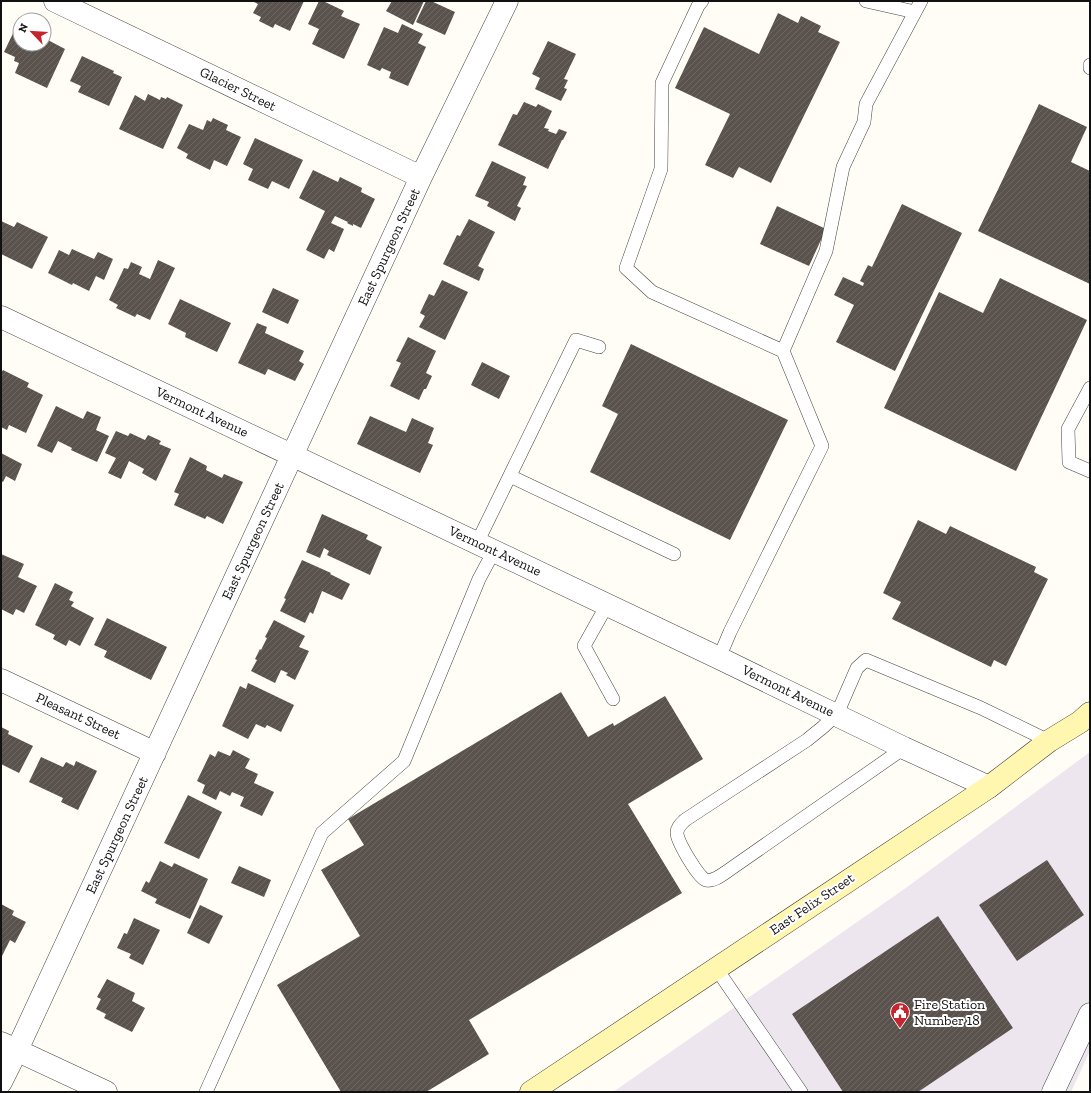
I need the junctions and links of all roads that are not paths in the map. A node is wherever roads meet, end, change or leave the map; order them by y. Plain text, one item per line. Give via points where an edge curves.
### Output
1 (55, 1) edge
2 (507, 1) edge
3 (702, 1) edge
4 (866, 1) edge
5 (918, 6) edge
6 (421, 177) junction
7 (1, 317) edge
8 (599, 347) dead end
9 (783, 351) junction
10 (1090, 388) edge
11 (293, 455) junction
12 (1090, 472) edge
13 (510, 476) junction
14 (486, 547) junction
15 (674, 554) dead end
16 (607, 605) junction
17 (719, 658) junction
18 (1, 680) edge
19 (613, 699) dead end
20 (837, 714) junction
21 (1087, 720) edge
22 (1049, 742) junction
23 (904, 748) junction
24 (155, 753) junction
25 (988, 786) junction
26 (716, 968) junction
27 (1090, 1014) edge
28 (9, 1046) edge
29 (1, 1082) edge
30 (106, 1092) edge
31 (206, 1092) edge
32 (531, 1092) edge
33 (801, 1092) edge
34 (1053, 1092) edge

1 - 6 street, Glacier Street
2 - 6 street, East Spurgeon Street
3 - 9 lane via 662,83 660,169 626,268 652,292
4 - 5 lane
5 - 9 lane via 866,104 864,122 843,167 826,251
6 - 11 street, East Spurgeon Street
7 - 11 street, Vermont Avenue
8 - 13 lane via 576,340
9 - 17 lane via 822,446
10 - 12 lane via 1068,429 1069,462
11 - 14 street, Vermont Avenue
11 - 24 street, East Spurgeon Street
13 - 14 lane
13 - 15 lane
14 - 16 street, Vermont Avenue
14 - 31 lane via 479,579 404,761 322,833
16 - 17 street, Vermont Avenue
16 - 19 lane via 584,646
17 - 20 street, Vermont Avenue
18 - 24 street, Pleasant Street
20 - 22 lane via 857,668 866,660 981,708
20 - 23 street, Vermont Avenue
20 - 23 lane via 807,740 680,825 678,838 700,877 707,881 723,874
21 - 22 street, East Felix Street
22 - 25 street, East Felix Street
23 - 25 street, Vermont Avenue
24 - 28 street, East Spurgeon Street
25 - 26 street, East Felix Street
26 - 32 street, East Felix Street
26 - 33 lane
27 - 34 street
28 - 29 street, East Spurgeon Street
28 - 30 street

